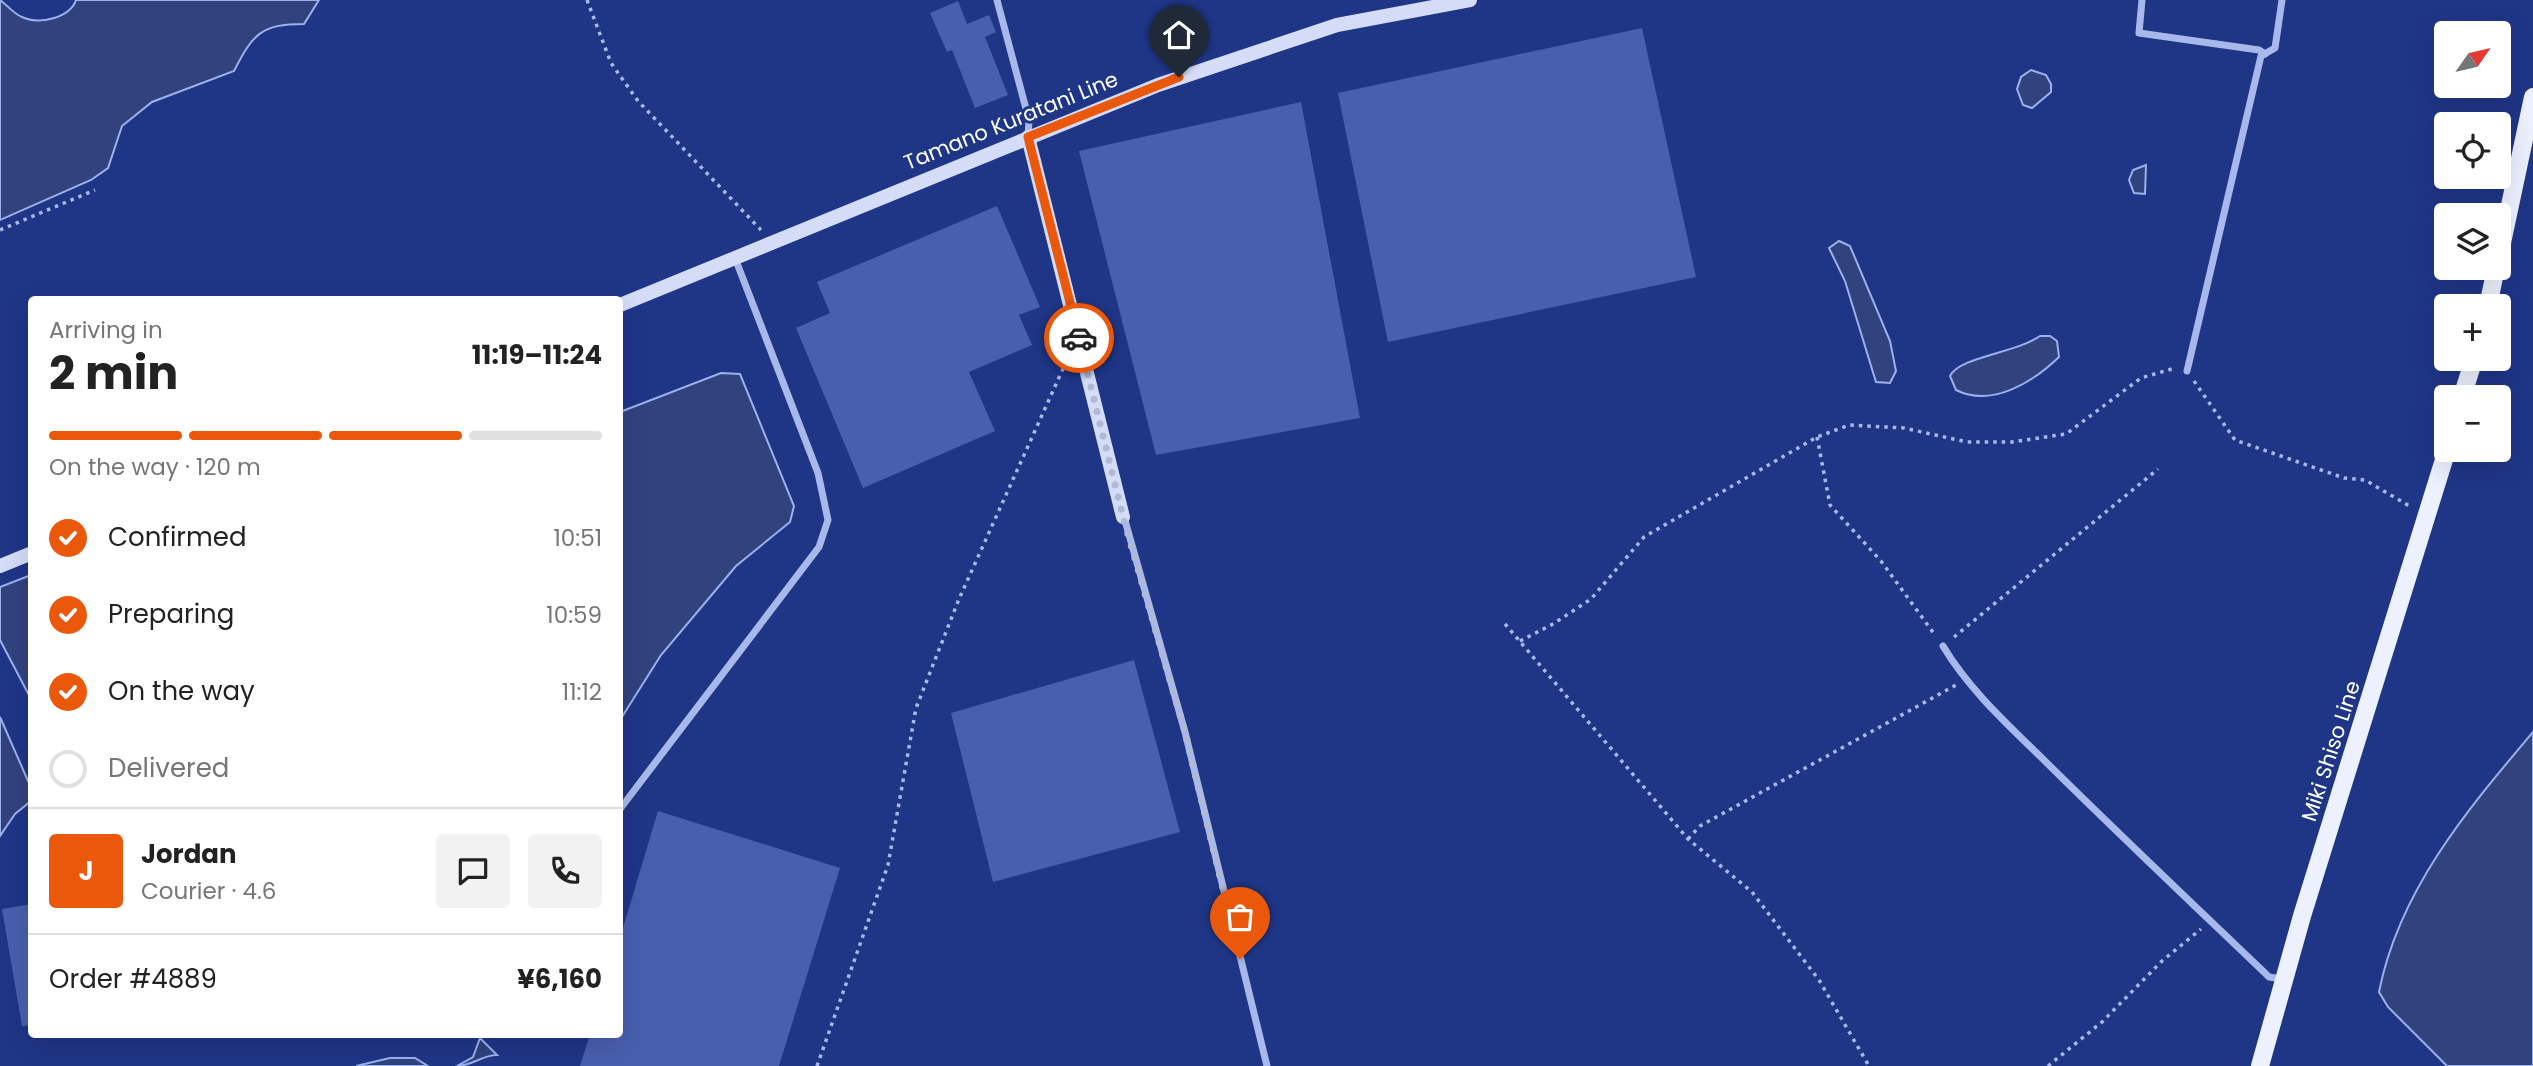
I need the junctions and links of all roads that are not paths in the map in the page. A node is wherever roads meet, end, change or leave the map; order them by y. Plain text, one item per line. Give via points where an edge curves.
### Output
1 (997, 0) edge
2 (1470, 0) edge
3 (2142, 0) edge
4 (2282, 0) edge
5 (2265, 54) junction
6 (2533, 97) edge
7 (1028, 137) junction
8 (2510, 203) edge
9 (734, 257) junction
10 (623, 304) edge
11 (2187, 370) road end
12 (2443, 462) edge
13 (1123, 517) joint
14 (28, 555) edge
15 (0, 566) edge
16 (1943, 646) road end
17 (623, 805) edge
18 (2286, 979) junction
19 (1267, 1066) edge
20 (2260, 1066) edge

1 - 7 street via 1029,120
2 - 7 main road, Tamano Kuratani Line via 1337,25 1265,47
3 - 5 street via 2139,33
4 - 5 street via 2275,48
5 - 11 street
6 - 8 main road
7 - 9 main road, Tamano Kuratani Line
7 - 13 main road
9 - 10 main road, Tamano Kuratani Line
9 - 17 street via 818,473 828,520 819,547
12 - 18 main road, Miki Shiso Line
13 - 19 street via 1185,732
14 - 15 main road
16 - 18 street via 1965,678 2085,801 2269,976
18 - 20 main road, Miki Shiso Line

